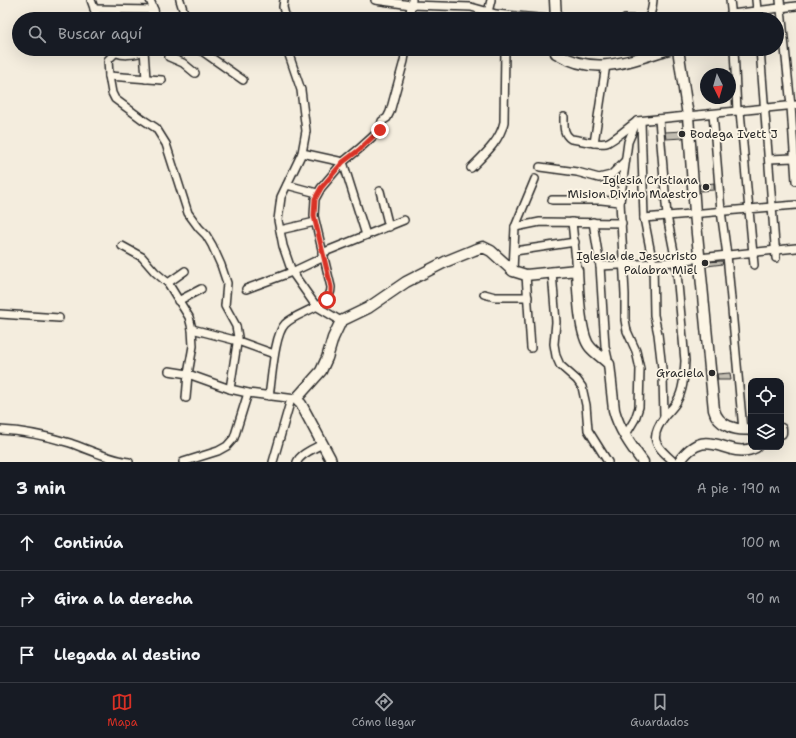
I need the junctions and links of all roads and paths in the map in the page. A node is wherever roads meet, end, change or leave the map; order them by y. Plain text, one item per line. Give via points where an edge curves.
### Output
1 (91, 0) edge
2 (150, 0) edge
3 (180, 0) edge
4 (284, 0) edge
5 (374, 0) edge
6 (491, 0) edge
7 (555, 0) edge
8 (652, 0) edge
9 (730, 0) edge
10 (756, 0) edge
11 (412, 2) edge
12 (436, 3) edge
13 (781, 4) edge
14 (796, 6) edge
15 (94, 9) junction
16 (154, 10) joint
17 (757, 10) junction
18 (95, 12) edge
19 (184, 12) edge
20 (284, 12) edge
21 (410, 12) edge
22 (488, 12) joint
23 (556, 12) edge
24 (651, 12) edge
25 (731, 12) edge
26 (750, 12) edge
27 (784, 30) edge
28 (110, 56) edge
29 (145, 56) edge
30 (170, 56) edge
31 (209, 56) edge
32 (289, 56) edge
33 (405, 56) edge
34 (505, 56) edge
35 (561, 56) edge
36 (644, 56) edge
37 (679, 56) edge
38 (735, 56) edge
39 (761, 56) edge
40 (606, 65) junction
41 (195, 73) dead end
42 (108, 76) junction
43 (146, 79) junction
44 (162, 80) dead end
45 (243, 80) dead end
46 (793, 106) edge
47 (766, 108) junction
48 (739, 111) junction
49 (713, 114) junction
50 (688, 116) junction
51 (564, 117) dead end
52 (659, 119) junction
53 (639, 121) junction
54 (594, 142) junction
55 (302, 153) junction
56 (794, 158) junction
57 (769, 159) junction
58 (343, 162) junction
59 (624, 162) junction
60 (540, 167) dead end
61 (471, 168) dead end
62 (535, 179) dead end
63 (796, 181) edge
64 (287, 185) junction
65 (380, 192) dead end
66 (317, 193) junction
67 (552, 200) dead end
68 (620, 202) junction
69 (796, 205) edge
70 (773, 207) junction
71 (749, 209) junction
72 (720, 211) junction
73 (695, 213) junction
74 (667, 216) junction
75 (644, 218) junction
76 (404, 220) dead end
77 (315, 222) junction
78 (572, 222) junction
79 (593, 222) junction
80 (622, 223) junction
81 (389, 227) junction
82 (515, 227) junction
83 (280, 230) junction
84 (366, 235) junction
85 (575, 242) junction
86 (122, 246) dead end
87 (796, 248) edge
88 (775, 250) junction
89 (514, 251) junction
90 (753, 252) junction
91 (323, 255) junction
92 (727, 255) junction
93 (699, 258) junction
94 (776, 258) dead end
95 (676, 262) junction
96 (652, 264) junction
97 (754, 264) dead end
98 (623, 265) junction
99 (600, 266) junction
100 (577, 270) junction
101 (186, 271) dead end
102 (513, 271) junction
103 (292, 272) junction
104 (552, 272) junction
105 (526, 275) junction
106 (168, 283) junction
107 (246, 288) dead end
108 (201, 289) dead end
109 (484, 294) dead end
110 (528, 297) junction
111 (178, 301) junction
112 (316, 306) junction
113 (0, 314) edge
114 (58, 318) dead end
115 (341, 321) junction
116 (192, 329) junction
117 (238, 341) junction
118 (531, 348) dead end
119 (274, 354) junction
120 (609, 364) junction
121 (169, 371) dead end
122 (188, 374) junction
123 (230, 389) junction
124 (248, 393) junction
125 (269, 396) junction
126 (186, 398) dead end
127 (293, 399) junction
128 (664, 417) junction
129 (747, 429) edge
130 (0, 430) edge
131 (625, 436) junction
132 (322, 444) junction
133 (748, 449) edge
134 (129, 462) edge
135 (183, 462) edge
136 (273, 462) edge
137 (296, 462) edge
138 (331, 462) edge
139 (608, 462) edge
140 (642, 462) edge
141 (674, 462) edge
142 (679, 462) edge

1 - 15 street
2 - 16 street
3 - 19 street
4 - 20 street
5 - 11 street
6 - 22 street
7 - 23 street
8 - 24 street
9 - 25 street
10 - 17 street
11 - 12 street
11 - 21 street
12 - 22 street via 471,7
13 - 14 street
13 - 17 street
15 - 16 street
15 - 18 street
17 - 26 street
27 - 46 street
28 - 42 street
29 - 43 street
30 - 41 street
31 - 45 street
32 - 55 street via 301,90 306,132
33 - 58 street via 390,112 382,122 380,130
34 - 61 street via 503,127 490,149
35 - 40 street via 589,65
36 - 40 street
37 - 50 street
38 - 48 street
39 - 47 street
40 - 54 street
42 - 43 street
42 - 117 street via 117,101 156,128 164,139 188,213 206,235 225,274 226,306 236,326
43 - 44 street
46 - 47 street
46 - 56 street
47 - 48 street
47 - 57 street
48 - 49 street
48 - 71 street
49 - 50 street
49 - 72 street
50 - 52 street
50 - 73 street
51 - 54 street via 565,133 568,136
52 - 53 street
52 - 74 street
53 - 54 street via 613,140 606,143
53 - 59 street via 628,142
53 - 75 street
55 - 58 street
55 - 64 street
56 - 57 street
56 - 63 street
57 - 70 street
58 - 66 street
58 - 84 street
59 - 60 street via 611,175 599,178
59 - 68 street
62 - 82 street
64 - 66 street
64 - 83 street via 281,197 278,220
65 - 81 street
66 - 77 street via 314,205
67 - 68 street
68 - 80 street
69 - 70 street
70 - 71 street
70 - 88 street
71 - 72 street
71 - 90 street
72 - 73 street
72 - 92 street
73 - 74 street
73 - 93 street
74 - 75 street
74 - 95 street
75 - 96 street
76 - 81 street
77 - 83 street
77 - 91 street
78 - 79 street
78 - 82 street via 540,222
78 - 85 street
79 - 80 street
79 - 99 street
80 - 98 street
81 - 84 street
82 - 89 street
83 - 103 street
84 - 91 street
85 - 89 street
85 - 100 street
86 - 106 street via 142,257
87 - 88 street
88 - 90 street
88 - 94 street
89 - 102 street
90 - 92 street
90 - 97 street
91 - 103 street
91 - 112 street via 331,290 327,300
92 - 93 street
92 - 129 street
93 - 95 street
93 - 129 street via 715,416 725,425
95 - 96 street
95 - 128 street via 685,361 684,377 677,401
96 - 98 street
96 - 128 street via 654,315 663,378
98 - 99 street
98 - 131 street via 625,320 640,369 639,407
99 - 120 street via 605,346
100 - 104 street
100 - 120 street via 581,319 586,341
101 - 106 street
102 - 105 street
102 - 115 street via 484,247 447,261 406,282 368,308
103 - 107 street
103 - 112 street
104 - 105 street
104 - 139 street via 556,356 560,365 582,387 588,430
105 - 110 street
106 - 111 street
108 - 111 street
109 - 110 street via 505,298
110 - 118 street
111 - 116 street via 189,317
112 - 115 street
112 - 119 street via 286,323 281,330
113 - 114 street
115 - 127 street via 321,371
116 - 117 street
116 - 122 street via 193,346
117 - 119 street
117 - 123 street
119 - 125 street
120 - 131 street via 614,410
121 - 122 street
122 - 123 street
122 - 126 street
123 - 124 street
124 - 125 street
124 - 135 street via 234,438 227,446
125 - 127 street
127 - 132 street via 301,404
127 - 136 street
128 - 141 street via 655,436 656,442 658,448
130 - 134 street via 43,436 111,459
131 - 140 street
132 - 137 street via 298,458
132 - 138 street
133 - 142 street via 702,443 694,446

